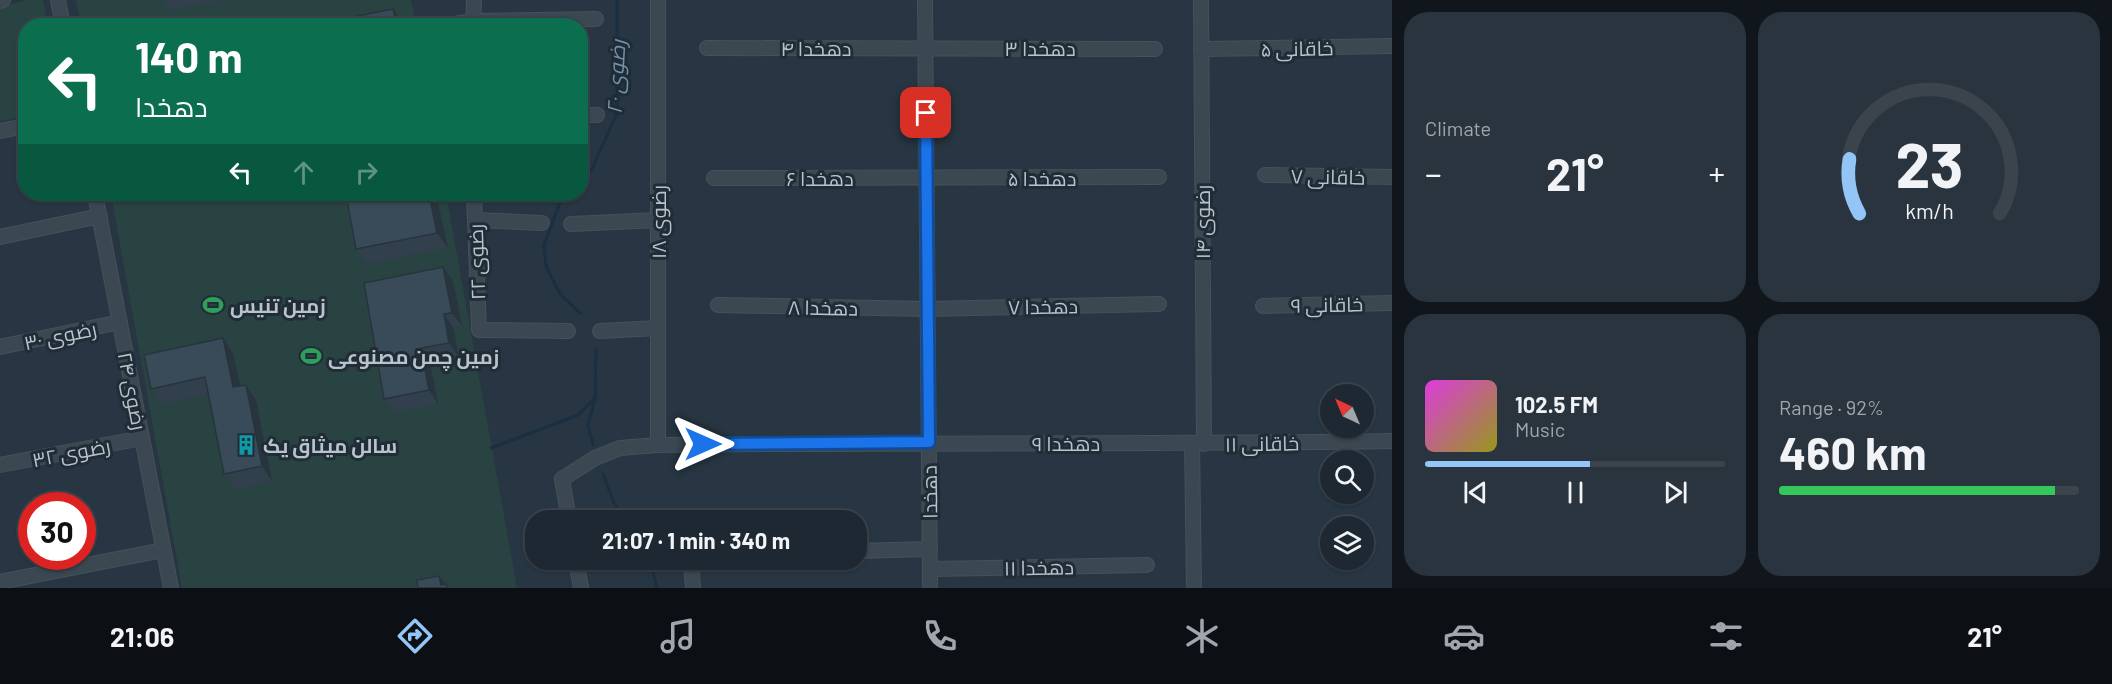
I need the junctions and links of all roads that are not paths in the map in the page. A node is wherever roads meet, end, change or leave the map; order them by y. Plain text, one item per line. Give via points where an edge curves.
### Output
1 (58, 0) edge
2 (474, 0) edge
3 (658, 0) edge
4 (925, 0) edge
5 (1201, 0) edge
6 (61, 18) edge
7 (473, 18) edge
8 (588, 19) edge
9 (596, 19) dead end
10 (1392, 46) edge
11 (706, 48) dead end
12 (925, 48) junction
13 (1155, 49) dead end
14 (1201, 50) junction
15 (588, 115) edge
16 (597, 115) dead end
17 (18, 128) edge
18 (0, 131) edge
19 (1265, 175) dead end
20 (1158, 177) dead end
21 (1392, 177) edge
22 (714, 178) dead end
23 (926, 178) junction
24 (97, 201) edge
25 (474, 201) edge
26 (100, 216) junction
27 (475, 220) junction
28 (658, 220) junction
29 (542, 223) dead end
30 (571, 224) dead end
31 (0, 237) edge
32 (1392, 303) edge
33 (1159, 304) dead end
34 (718, 305) dead end
35 (1263, 306) dead end
36 (928, 309) junction
37 (120, 322) junction
38 (658, 328) junction
39 (600, 330) dead end
40 (568, 331) dead end
41 (0, 347) edge
42 (142, 438) junction
43 (1392, 441) edge
44 (929, 442) junction
45 (1198, 444) junction
46 (658, 445) junction
47 (0, 465) edge
48 (567, 510) edge
49 (930, 549) junction
50 (163, 550) junction
51 (867, 550) edge
52 (1147, 565) dead end
53 (930, 569) junction
54 (578, 570) edge
55 (692, 570) edge
56 (0, 582) edge
57 (171, 588) edge
58 (581, 588) edge
59 (693, 588) edge
60 (930, 588) edge
61 (1194, 588) edge

1 - 6 street
2 - 7 street
3 - 28 street, رضوی ۱۸
4 - 12 street, دهخدا
5 - 14 street, رضوی ۱۴
8 - 9 street
10 - 14 street, خاقانی ۵
11 - 12 street, دهخدا ۴
12 - 13 street, دهخدا ۳
12 - 23 street, دهخدا
14 - 45 street, رضوی ۱۴
15 - 16 street
17 - 18 street
19 - 21 street, خاقانی ۷
20 - 23 street, دهخدا ۵
22 - 23 street, دهخدا ۶
23 - 36 street, دهخدا
24 - 26 street, رضوی ۲۴
25 - 27 street, رضوی ۲۲
26 - 31 street
26 - 37 street, رضوی ۲۴
27 - 29 street
27 - 40 street, رضوی ۲۲ via 479,330
28 - 30 street
28 - 38 street, رضوی ۱۸
32 - 35 street, خاقانی ۹
33 - 36 street, دهخدا ۷
34 - 36 street, دهخدا ۸
36 - 44 street, دهخدا
37 - 41 street, رضوی ۳۰
37 - 42 street, رضوی ۲۴
38 - 39 street
38 - 46 street, رضوی ۱۸
42 - 47 street, رضوی ۳۲
42 - 50 street, رضوی ۲۴
43 - 45 street, خاقانی ۱۱
44 - 45 street, دهخدا ۹
44 - 46 street, دهخدا ۹
44 - 49 street, دهخدا
45 - 61 street, رضوی ۱۴
46 - 48 street, دهخدا ۹ via 620,447 562,479
49 - 51 street
49 - 53 street, دهخدا
50 - 56 street
50 - 57 street, رضوی ۲۴
52 - 53 street, دهخدا ۱۱
53 - 60 street, دهخدا
54 - 58 street
55 - 59 street

